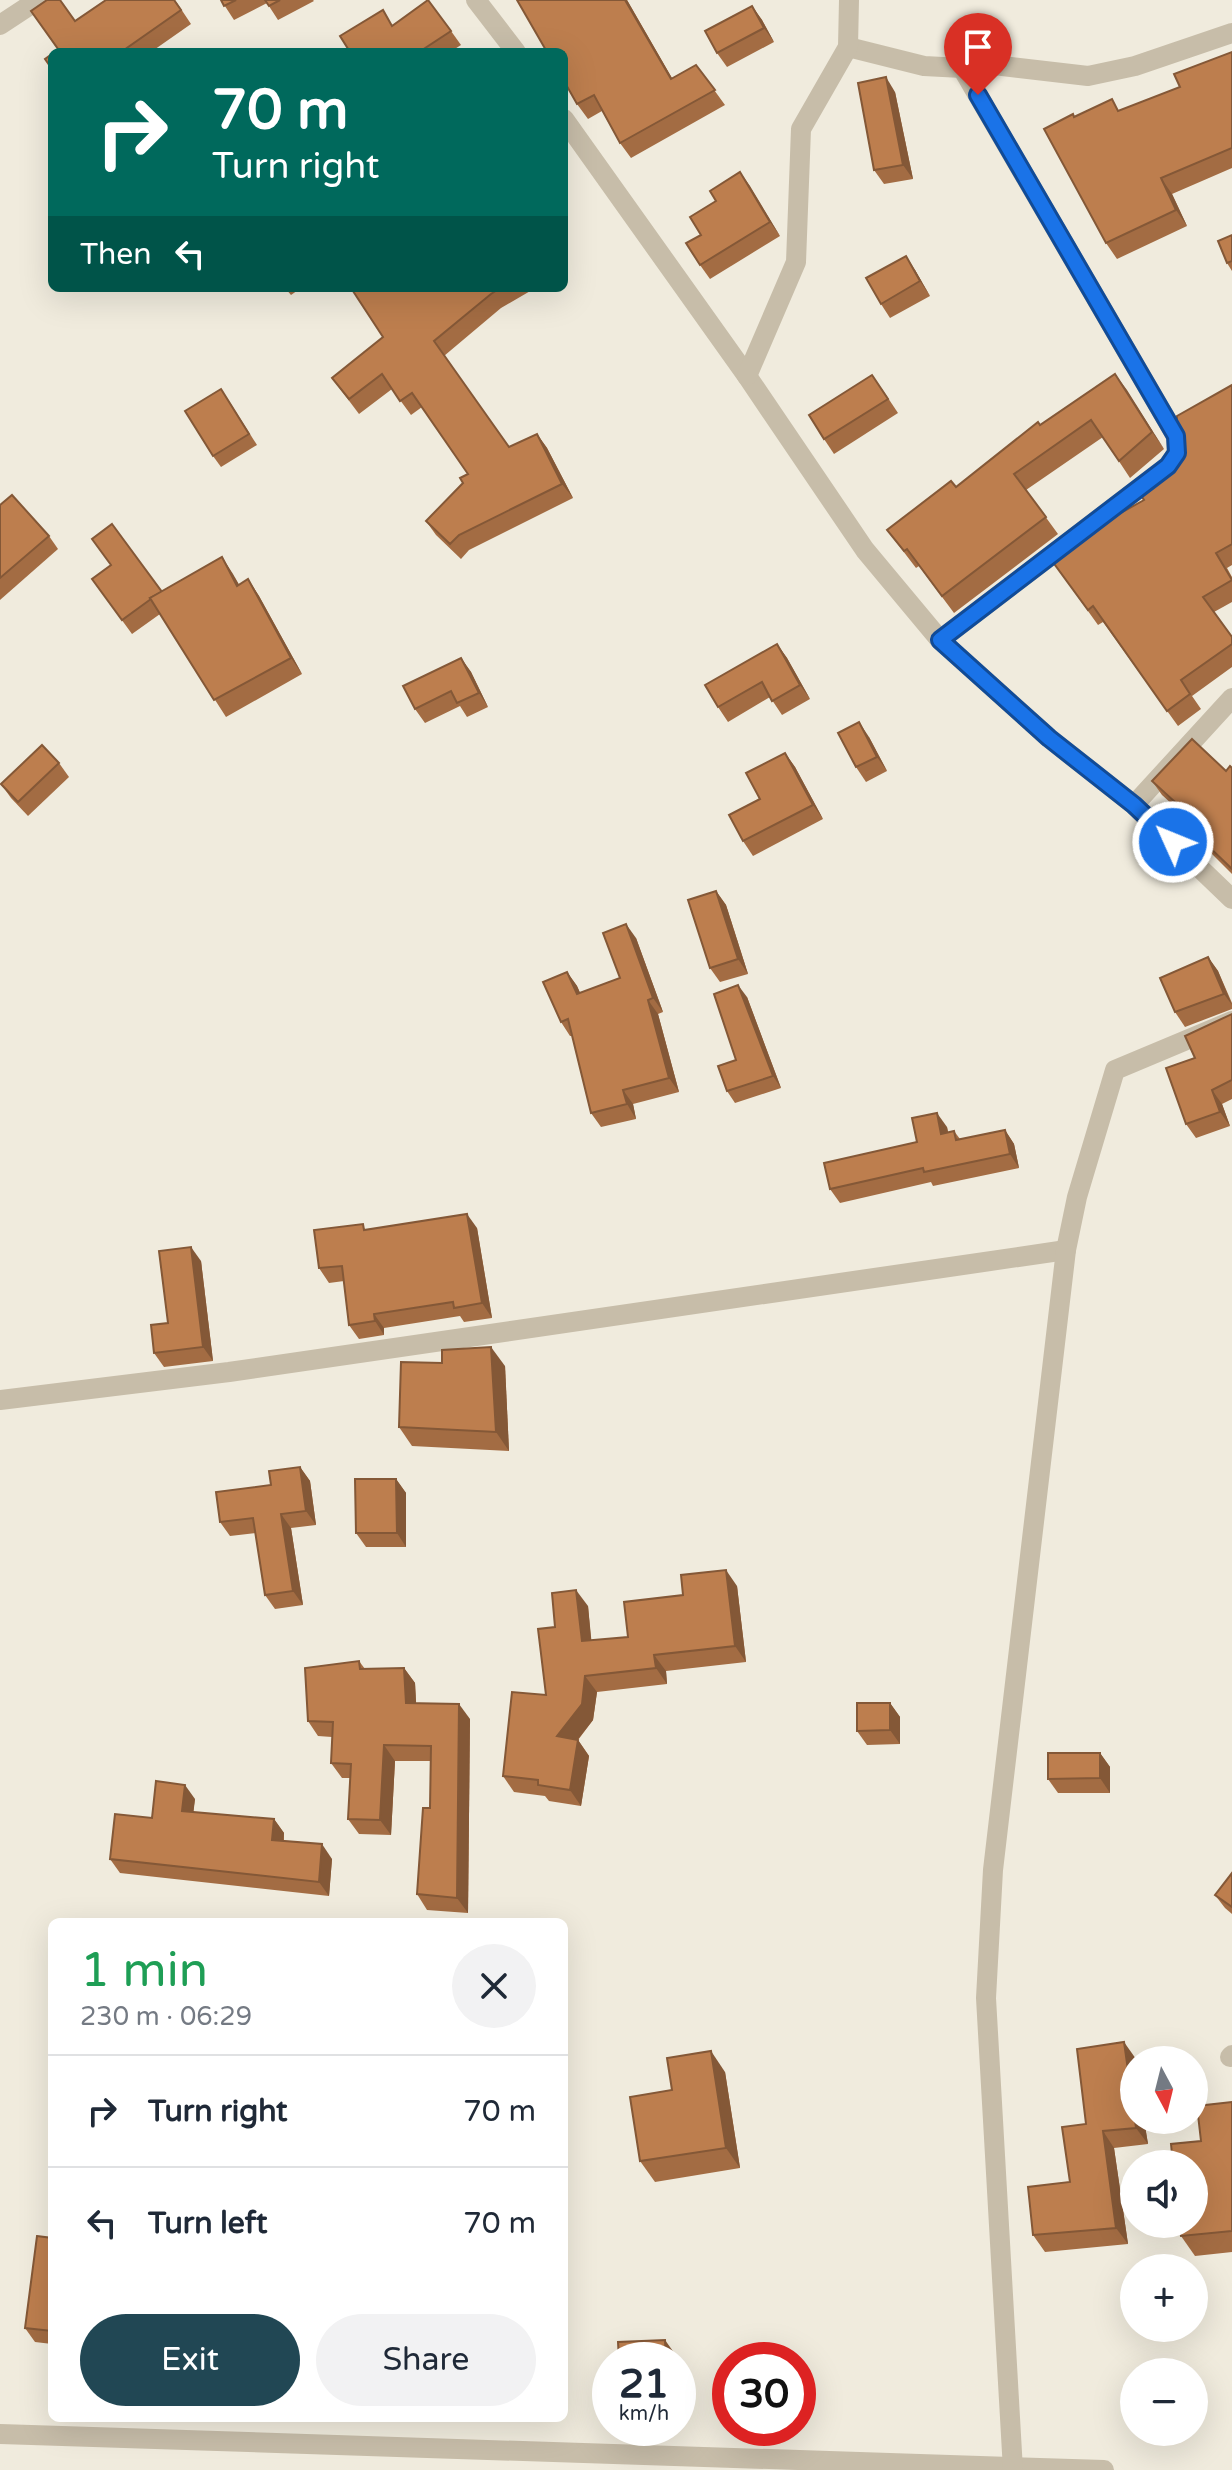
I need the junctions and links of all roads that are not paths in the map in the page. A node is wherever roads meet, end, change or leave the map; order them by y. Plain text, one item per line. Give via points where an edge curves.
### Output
1 (38, 0) edge
2 (476, 0) edge
3 (849, 0) edge
4 (0, 25) edge
5 (1232, 33) edge
6 (848, 47) junction
7 (513, 48) edge
8 (962, 68) junction
9 (568, 125) edge
10 (747, 376) junction
11 (940, 640) junction
12 (1232, 698) edge
13 (1134, 805) junction
14 (1232, 899) edge
15 (1232, 1021) edge
16 (1066, 1250) junction
17 (0, 1400) edge
18 (0, 2434) edge
19 (1013, 2468) edge
20 (1104, 2470) edge

1 - 4 street
2 - 7 street
3 - 6 street
5 - 8 street via 1088,76 994,65
6 - 8 street via 924,66
6 - 10 street via 801,129 796,262
8 - 11 street via 1176,436 1177,453 1168,466
9 - 10 street
10 - 11 street via 865,550
11 - 13 street via 1049,738
12 - 13 street
13 - 14 street
15 - 16 street via 1115,1070
16 - 17 street via 229,1372
16 - 19 street via 993,1870 986,1998
18 - 19 street
19 - 20 street

